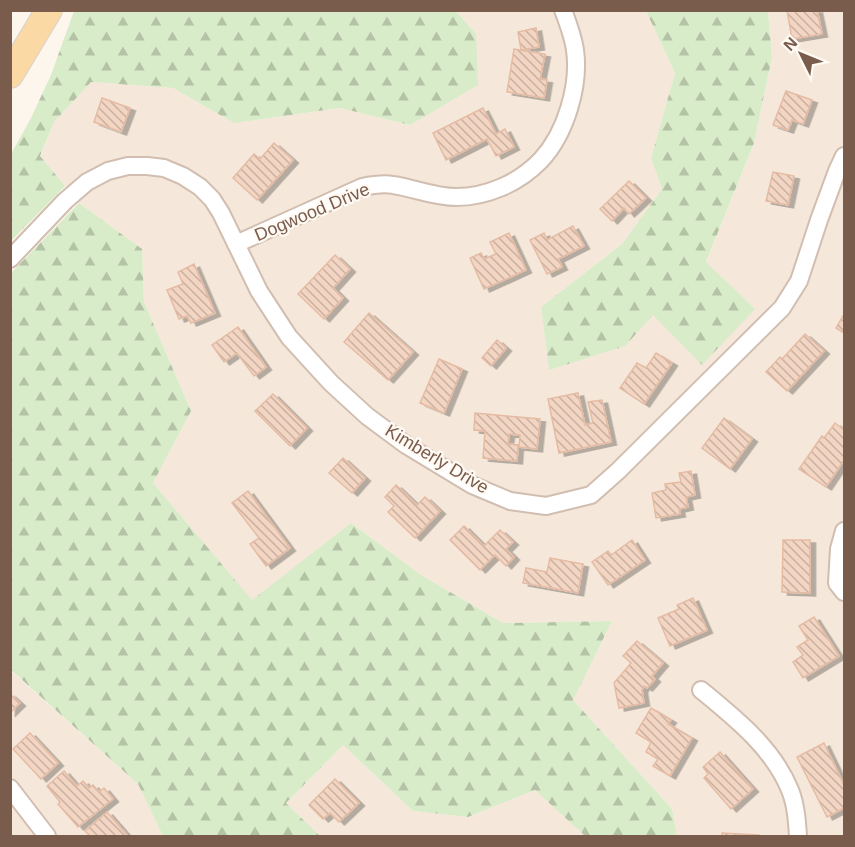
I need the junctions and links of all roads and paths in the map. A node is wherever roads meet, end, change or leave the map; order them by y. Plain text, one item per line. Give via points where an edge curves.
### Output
1 (33, 10) edge
2 (50, 10) edge
3 (563, 10) edge
4 (10, 67) edge
5 (10, 75) edge
6 (844, 156) edge
7 (236, 244) junction
8 (10, 259) edge
9 (844, 531) edge
10 (844, 592) edge
11 (701, 690) dead end
12 (10, 788) edge
13 (47, 837) edge
14 (798, 837) edge

1 - 4 main road
2 - 5 main road
3 - 7 street, Dogwood Drive via 576,50 576,84 556,139 541,160 516,180 489,193 456,197 391,184 362,187
6 - 7 street, Kimberly Drive via 799,281 782,308 591,495 546,506 510,501 472,485 367,416 289,337 258,291
7 - 8 street, Kimberly Drive via 221,213 200,187 164,168 128,166 87,182
9 - 10 street via 838,549 837,583
11 - 14 street via 762,745 776,765 790,791
12 - 13 street

